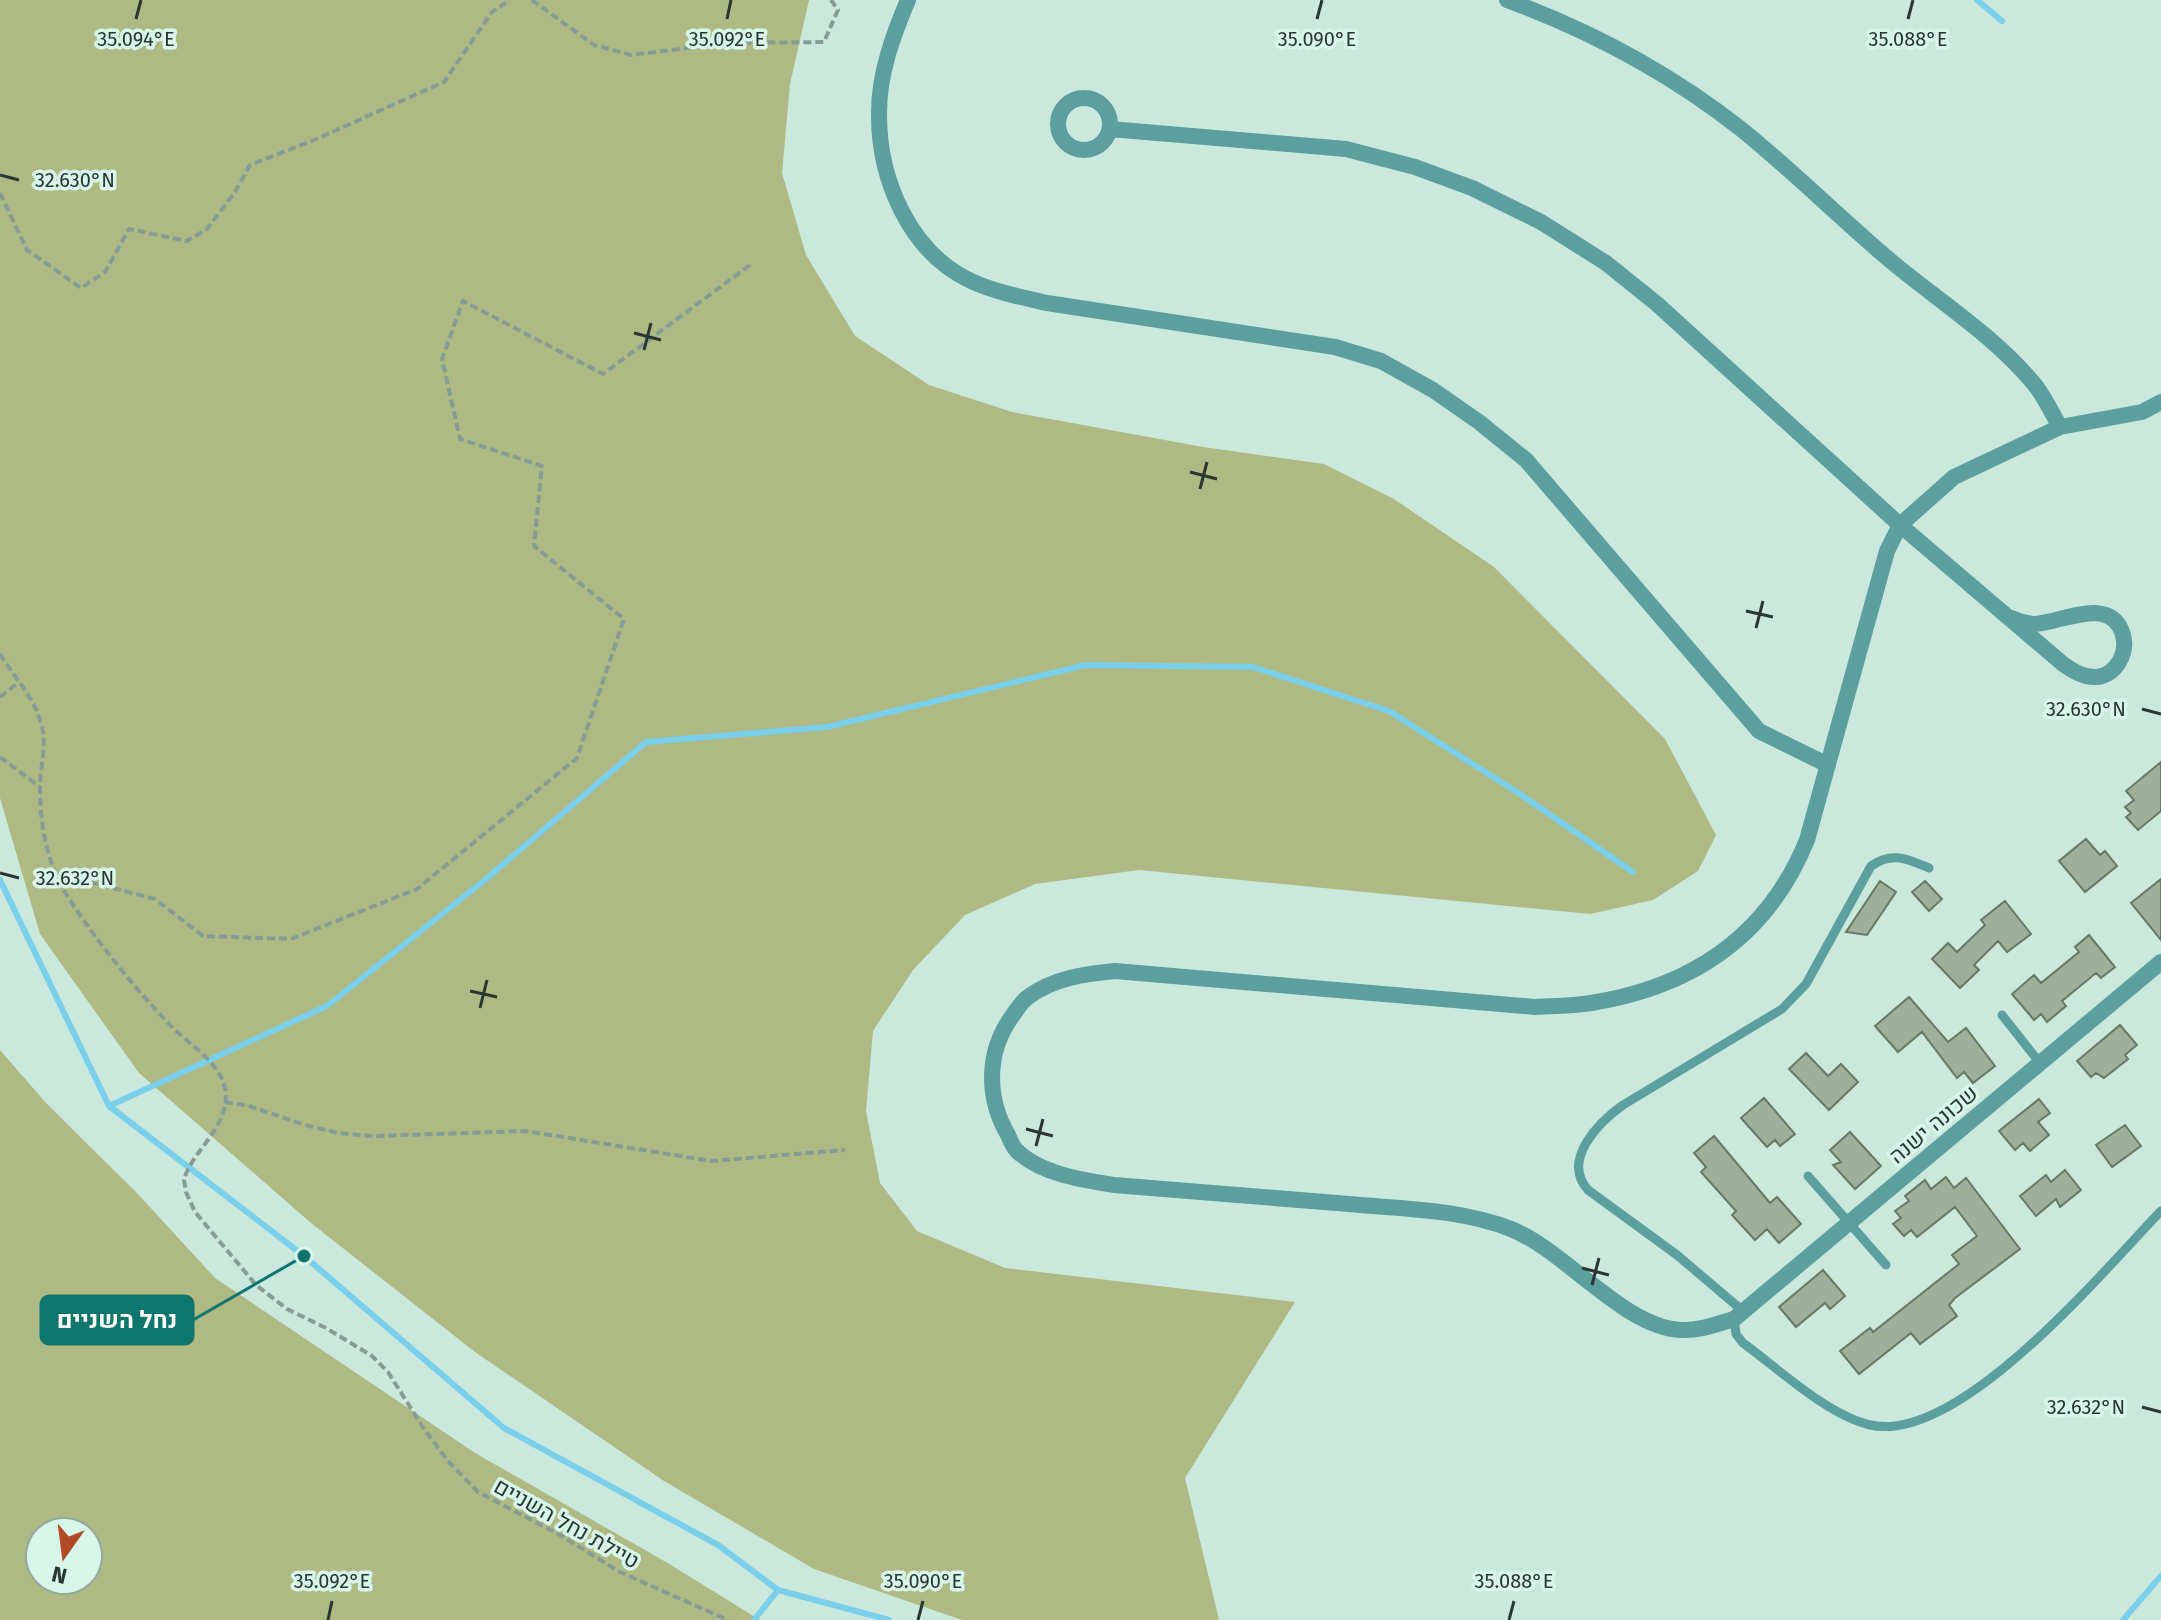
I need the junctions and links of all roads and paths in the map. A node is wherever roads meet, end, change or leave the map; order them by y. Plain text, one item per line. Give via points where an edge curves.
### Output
1 (510, 0) edge
2 (532, 0) edge
3 (831, 0) edge
4 (908, 0) edge
5 (1507, 0) edge
6 (1110, 129) dead end
7 (0, 193) edge
8 (750, 265) dead end
9 (2161, 402) edge
10 (2060, 427) junction
11 (1900, 525) junction
12 (2011, 618) junction
13 (0, 654) edge
14 (19, 682) junction
15 (0, 697) edge
16 (0, 757) edge
17 (1828, 765) junction
18 (40, 787) junction
19 (1929, 868) dead end
20 (55, 873) junction
21 (2161, 962) edge
22 (2002, 1015) dead end
23 (2040, 1063) junction
24 (225, 1102) junction
25 (845, 1150) dead end
26 (1808, 1176) dead end
27 (2161, 1211) edge
28 (1849, 1223) junction
29 (1886, 1265) dead end
30 (1738, 1315) junction
31 (728, 1620) edge

1 - 7 path via 492,12 444,82 250,165 207,229 187,241 129,229 105,272 81,288 27,250
2 - 3 path via 594,45 631,55 727,43 824,42 838,10
4 - 17 street via 894,33 879,112 884,162 901,214 933,255 969,280 1005,294 1335,347 1381,361 1433,390 1526,460 1759,731
5 - 10 street via 1639,61 1741,130 2013,361 2037,387
6 - 11 street via 1346,149 1472,188 1541,222 1606,263 1657,304
8 - 20 path via 603,374 463,301 442,359 460,439 542,466 534,546 624,619 577,758 417,889 291,939 203,936 155,899
9 - 10 street via 2142,412
10 - 11 street via 1954,477
11 - 12 street
11 - 17 street via 1887,551
12 - 12 street via 2063,664 2087,676 2109,672 2124,650 2121,630 2106,616 2085,613 2034,624
13 - 14 path
14 - 15 path
14 - 18 path via 43,730
16 - 18 path
17 - 30 street via 1794,873 1765,914 1732,945 1689,973 1644,991 1590,1003 1535,1007 1115,971 1081,974 1026,998 1004,1026 994,1053 991,1086 999,1120 1016,1150 1042,1167 1114,1185 1484,1220 1549,1250 1655,1325 1700,1329
18 - 20 path via 45,841
19 - 30 lane via 1903,858 1882,858 1871,866 1794,998 1623,1105 1602,1121 1583,1150 1580,1182 1677,1255
20 - 24 path via 133,982 213,1065 222,1078
21 - 23 street, שכונה ישנה
22 - 23 lane
23 - 28 street, שכונה ישנה
24 - 25 path via 338,1133 373,1136 526,1131 711,1161
24 - 31 path, טיילת נחל השניים via 219,1121 186,1172 188,1199 208,1230 272,1298 372,1356 440,1451 478,1492 620,1572
26 - 28 lane
27 - 30 lane via 2005,1368 1934,1414 1899,1426 1871,1425 1820,1400 1743,1343 1736,1334
28 - 29 lane
28 - 30 street, שכונה ישנה

